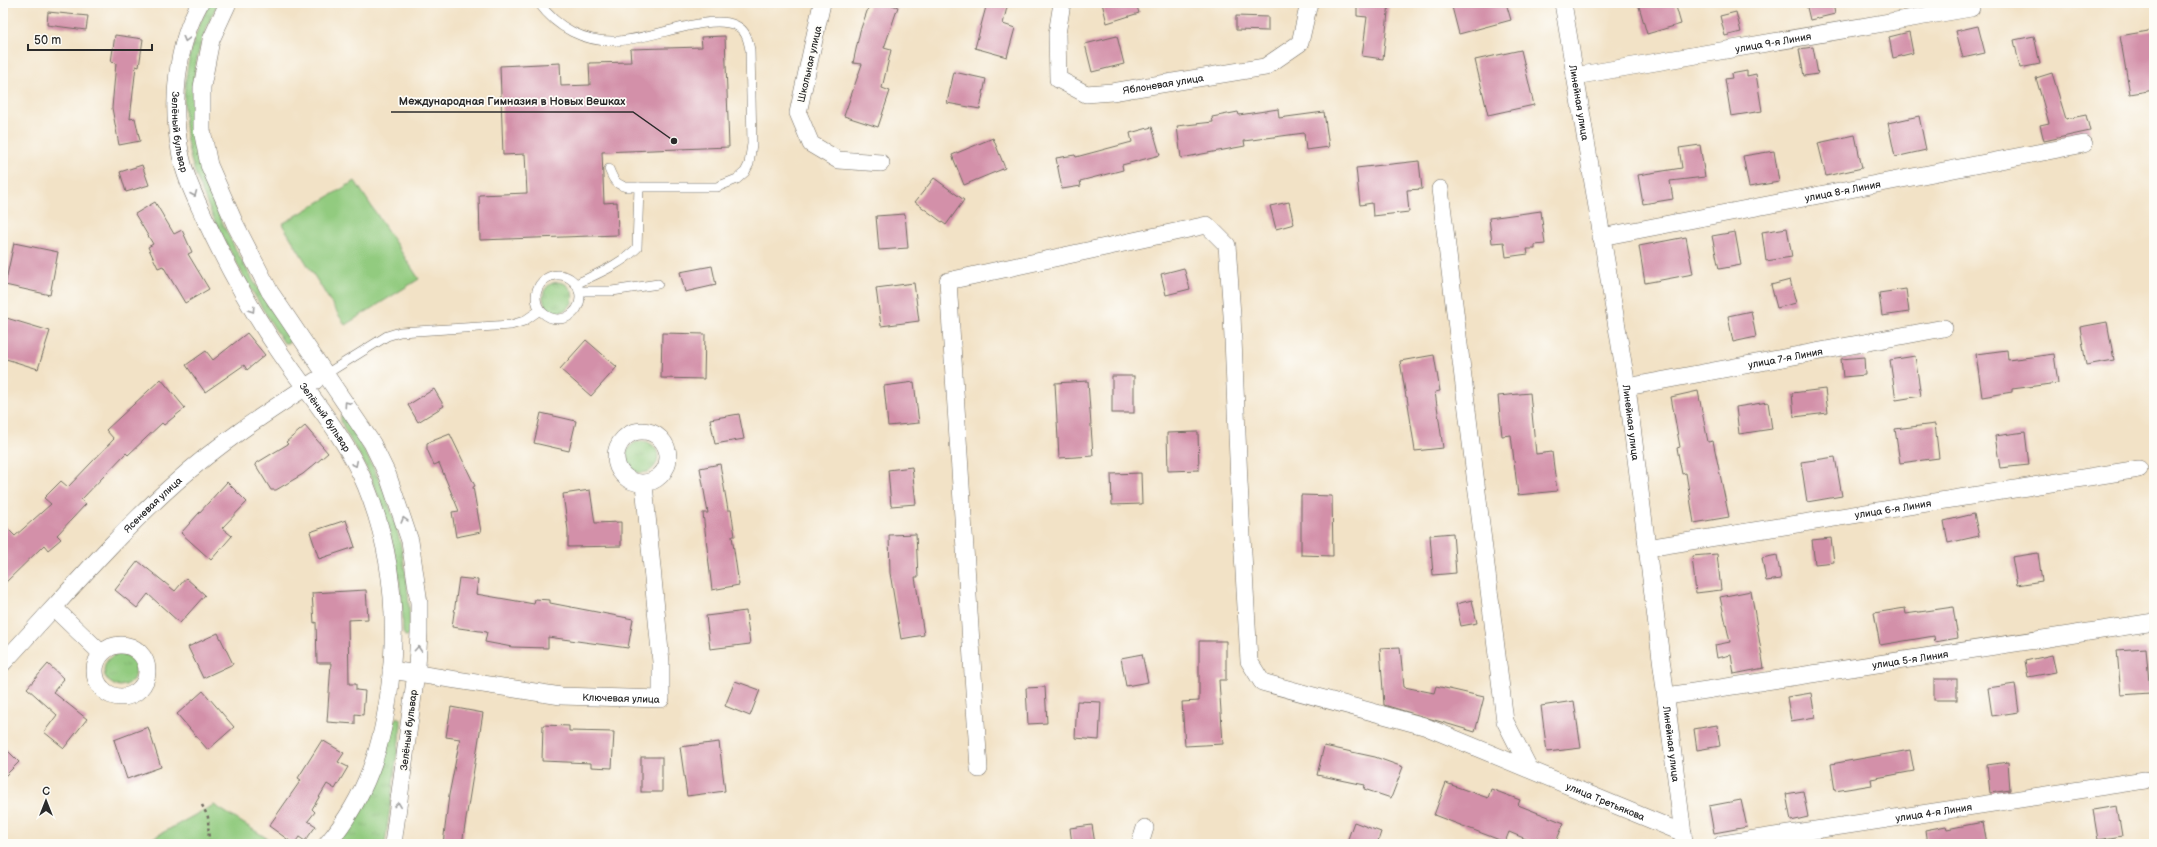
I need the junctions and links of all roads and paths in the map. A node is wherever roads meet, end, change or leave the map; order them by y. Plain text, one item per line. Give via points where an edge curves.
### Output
1 (200, 3) edge
2 (228, 3) edge
3 (539, 3) edge
4 (822, 3) edge
5 (1062, 3) edge
6 (1309, 3) edge
7 (1563, 3) edge
8 (1971, 8) dead end
9 (1575, 76) junction
10 (2084, 144) dead end
11 (881, 163) dead end
12 (609, 169) dead end
13 (639, 187) junction
14 (1440, 189) dead end
15 (1601, 237) junction
16 (658, 284) dead end
17 (577, 288) junction
18 (540, 310) junction
19 (1944, 328) dead end
20 (326, 374) junction
21 (1627, 387) junction
22 (305, 388) junction
23 (2138, 469) dead end
24 (644, 484) dead end
25 (1647, 548) junction
26 (54, 608) junction
27 (2154, 622) edge
28 (101, 653) dead end
29 (3, 663) edge
30 (391, 670) junction
31 (416, 674) junction
32 (1666, 696) junction
33 (1529, 768) junction
34 (979, 769) dead end
35 (2145, 780) dead end
36 (202, 805) dead end
37 (1684, 838) edge
38 (209, 844) edge
39 (327, 844) edge
40 (393, 844) edge
41 (1722, 844) edge

1 -> 22 street, Зелёный бульвар via 188,32 177,85 177,132 185,172 212,235 245,297
2 - 20 street, Зелёный бульвар via 211,40 202,87 202,130 209,165 241,238 270,292
3 - 13 lane via 560,25 585,37 599,40 626,41 719,22 736,26 748,38 752,144 745,172 737,180 717,187
4 - 11 street, Школьная улица via 798,113 812,144 838,160
5 - 6 street, Яблоневая улица via 1057,34 1058,79 1086,94 1265,67 1300,43
7 - 9 street, Линейная улица
8 - 9 street, улица 9-я Линия
9 - 15 street, Линейная улица
10 - 15 street, улица 8-я Линия
12 - 13 lane via 618,185
13 - 17 lane via 637,248
14 - 33 street via 1505,721
15 - 21 street, Линейная улица
16 - 17 lane via 612,291
17 - 18 lane via 580,300 571,315 563,319 546,316
17 - 18 lane via 569,278 561,275 552,275 544,279 538,285 535,294
18 - 20 lane via 524,321 511,325 400,332 387,336
19 - 21 street, улица 7-я Линия
20 - 22 street, Ясеневая улица
31 -> 20 street, Зелёный бульвар via 418,602 410,541 401,509 372,443
21 - 25 street, Линейная улица
22 - 26 street, Ясеневая улица via 240,431 174,483
22 -> 30 street, Зелёный бульвар via 351,455 366,485 377,516 386,547 394,604
23 - 25 street, улица 6-я Линия
24 - 31 street, Ключевая улица via 661,662 661,699 618,700 562,696
25 - 32 street, Линейная улица
26 - 28 street
26 - 29 street, Ясеневая улица
27 - 32 street, улица 5-я Линия
30 - 31 street, Ключевая улица
30 - 39 street, Зелёный бульвар via 383,731 370,772 349,814
40 -> 31 street, Зелёный бульвар
32 - 37 street, Линейная улица
33 - 34 street, улица Третьякова via 1424,726 1262,682 1249,661 1227,245 1208,225 948,281
33 - 37 street, улица Третьякова
35 - 41 street, улица 4-я Линия
36 - 38 path via 208,818

